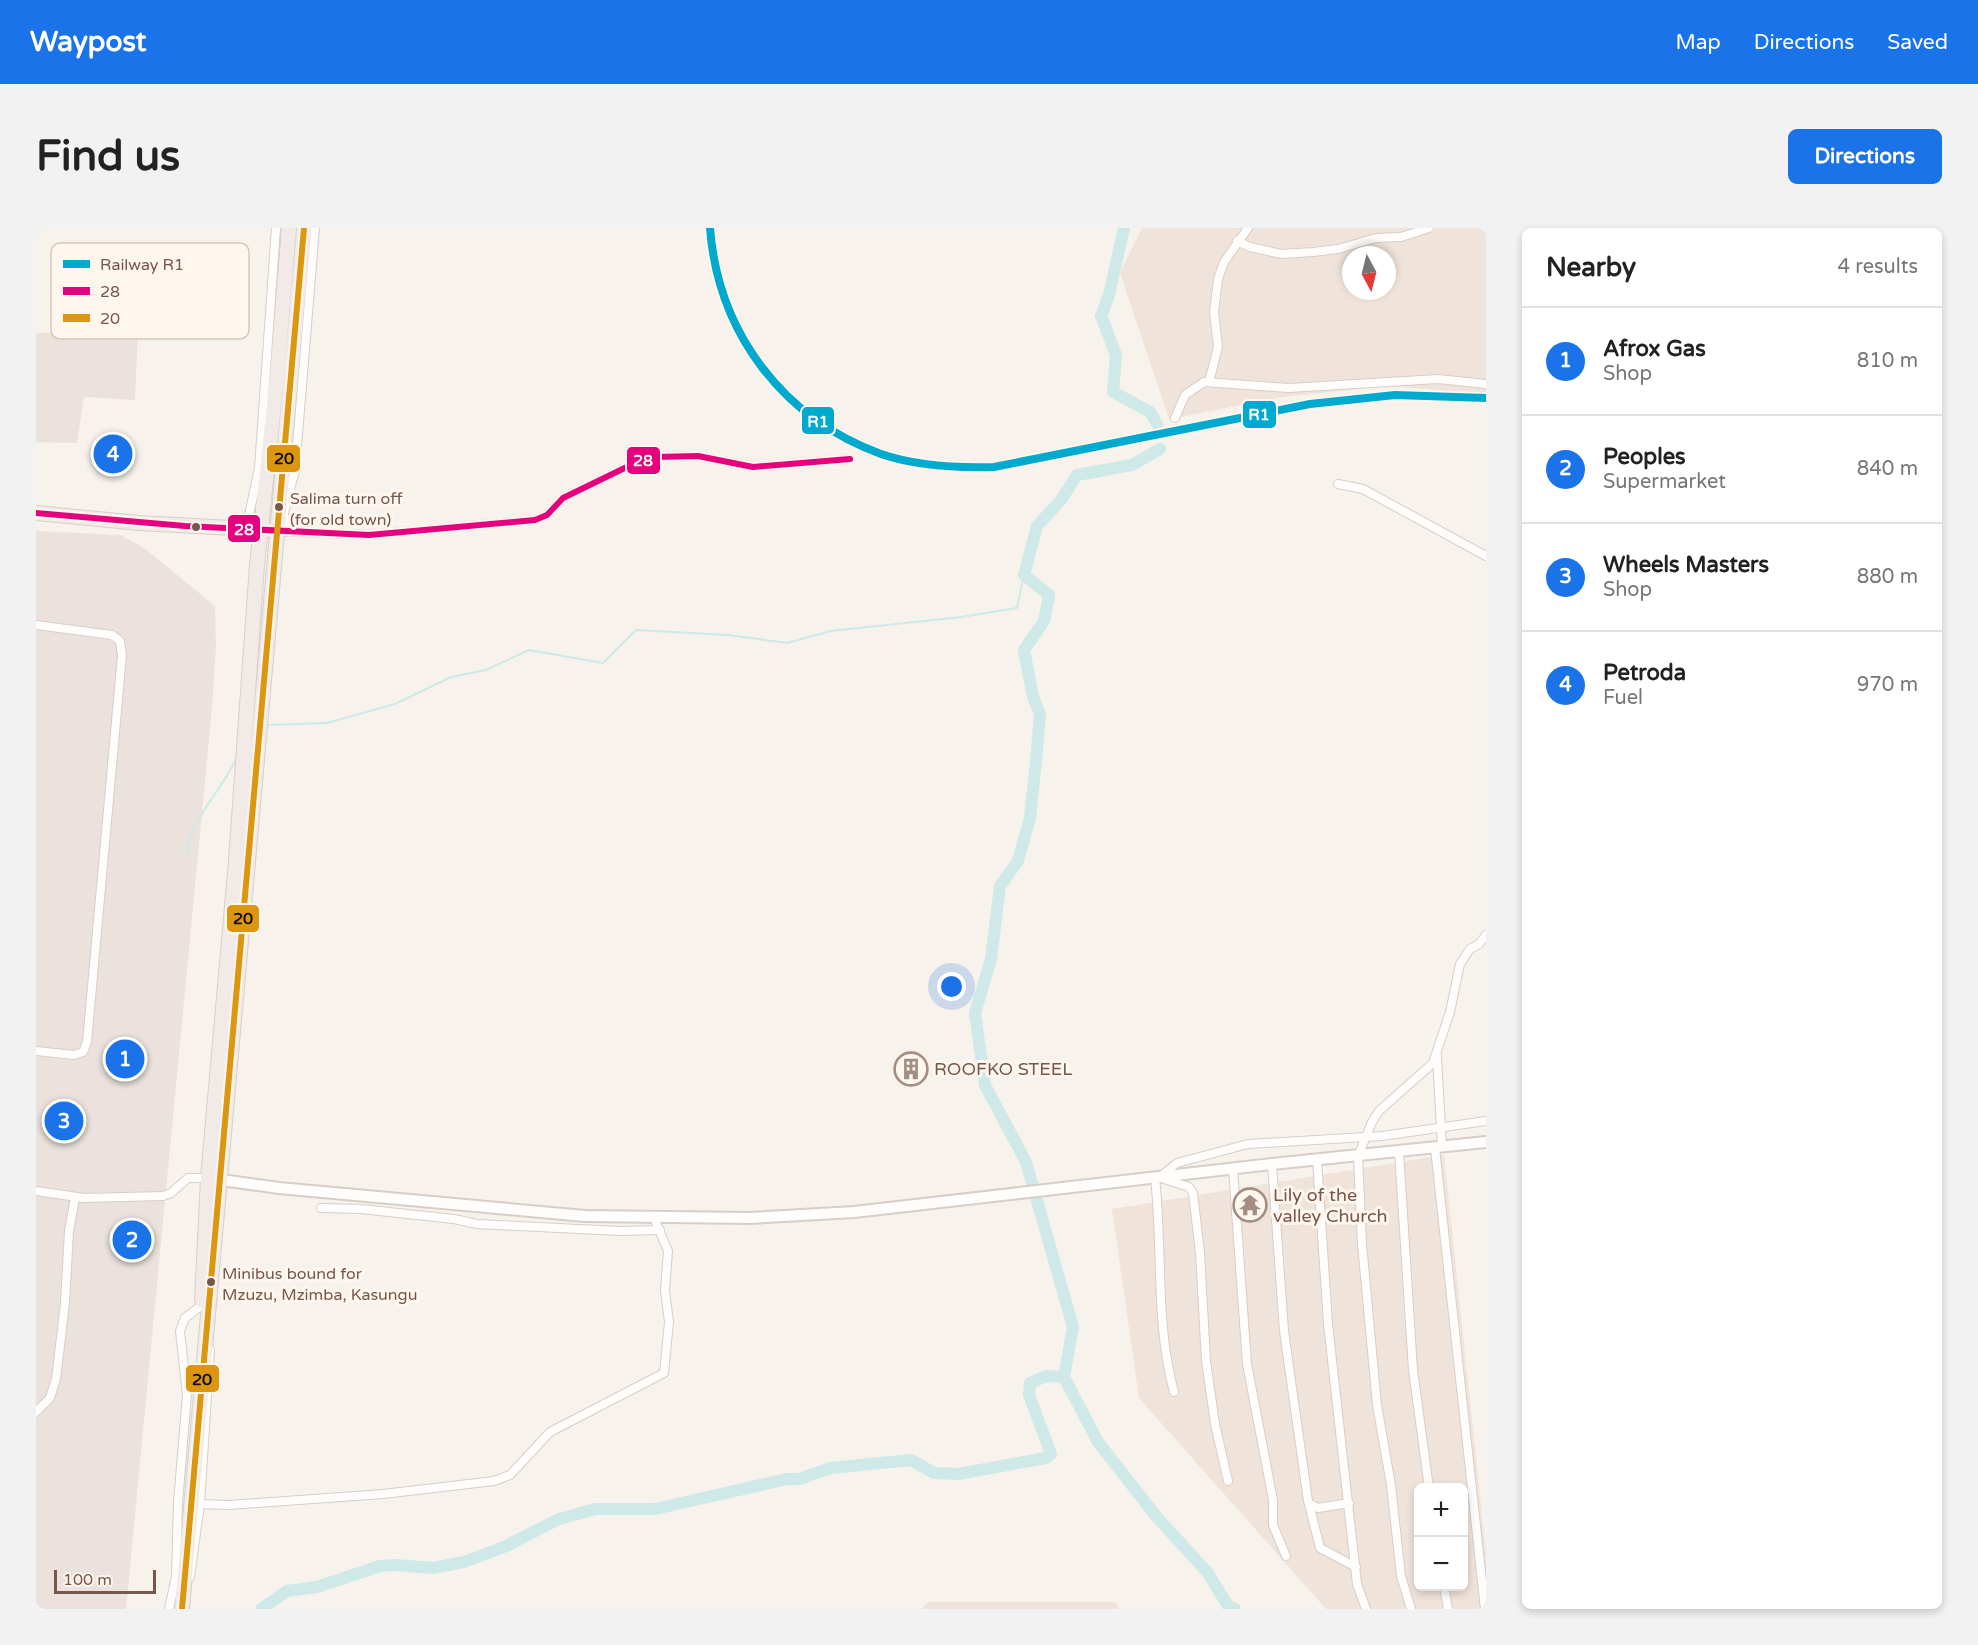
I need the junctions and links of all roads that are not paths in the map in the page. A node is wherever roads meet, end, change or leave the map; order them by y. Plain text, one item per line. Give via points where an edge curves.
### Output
1 (276, 228) edge
2 (289, 228) edge
3 (304, 228) edge
4 (315, 228) edge
5 (1248, 228) edge
6 (1429, 228) edge
7 (1237, 241) junction
8 (1209, 382) junction
9 (1486, 384) edge
10 (1175, 418) dead end
11 (850, 459) dead end
12 (1338, 484) dead end
13 (36, 513) edge
14 (253, 529) junction
15 (281, 531) junction
16 (1486, 556) edge
17 (36, 625) edge
18 (1486, 935) edge
19 (36, 1051) edge
20 (1437, 1054) junction
21 (1486, 1121) edge
22 (1441, 1128) junction
23 (1366, 1136) junction
24 (1486, 1142) edge
25 (1438, 1147) junction
26 (1399, 1152) junction
27 (1358, 1156) junction
28 (1317, 1160) junction
29 (1272, 1164) junction
30 (1233, 1169) junction
31 (1157, 1177) junction
32 (214, 1179) junction
33 (36, 1191) edge
34 (75, 1198) junction
35 (321, 1208) dead end
36 (654, 1218) junction
37 (660, 1230) junction
38 (202, 1305) junction
39 (206, 1340) junction
40 (1174, 1392) dead end
41 (36, 1412) edge
42 (1228, 1481) dead end
43 (1428, 1483) edge
44 (1349, 1503) junction
45 (200, 1504) junction
46 (1309, 1504) junction
47 (1286, 1556) dead end
48 (1356, 1567) junction
49 (1445, 1591) edge
50 (183, 1604) edge
51 (170, 1609) edge
52 (1366, 1609) edge
53 (1411, 1609) edge
54 (1448, 1609) edge
55 (1485, 1609) edge

1 - 14 street
2 - 14 highway via 277,377
3 - 15 highway
4 - 15 street via 295,470
5 - 7 street
6 - 7 street via 1338,249 1281,254
7 - 8 street via 1218,279 1214,312 1218,347
8 - 9 street via 1289,388 1438,379
8 - 10 street via 1188,392
11 - 15 street via 753,467 698,456 655,457 563,498 547,515 535,520 369,535
12 - 16 street via 1363,489
13 - 14 highway
14 - 15 highway
14 - 32 highway
15 - 32 highway
17 - 19 street via 111,635 120,641 122,655 87,1042 82,1052 74,1055
18 - 20 street via 1460,964
20 - 22 street
20 - 23 street via 1427,1071 1379,1111
21 - 22 street
22 - 23 street
22 - 25 street
23 - 27 street
23 - 31 street via 1248,1144 1177,1163
24 - 25 main road
25 - 26 main road
25 - 55 street
26 - 27 main road
26 - 43 street via 1413,1370
27 - 28 main road
27 - 53 street via 1377,1405 1401,1576
28 - 29 main road
28 - 44 street via 1328,1324
29 - 30 main road
29 - 46 street via 1284,1331
30 - 31 main road
30 - 47 street via 1247,1364 1273,1500 1273,1524
31 - 36 main road via 854,1212
31 - 40 street via 1161,1284 1169,1376
31 - 42 street via 1189,1187 1193,1193 1206,1361
32 - 34 street via 188,1178 163,1196
32 - 36 main road via 516,1211
32 - 38 highway
32 - 39 highway
33 - 34 street
34 - 41 street via 56,1379 50,1398
35 - 37 street via 477,1224
36 - 37 street
37 - 45 street via 668,1258 665,1290 669,1322 664,1373 550,1432 510,1475 476,1484 383,1494
38 - 39 highway via 201,1335
38 - 51 street via 185,1318 180,1330 187,1395 176,1576
39 - 45 street via 211,1374
39 - 50 highway
44 - 46 street via 1318,1508
44 - 48 street
45 - 50 street via 193,1566
46 - 48 street via 1320,1548
48 - 52 street
49 - 54 street

